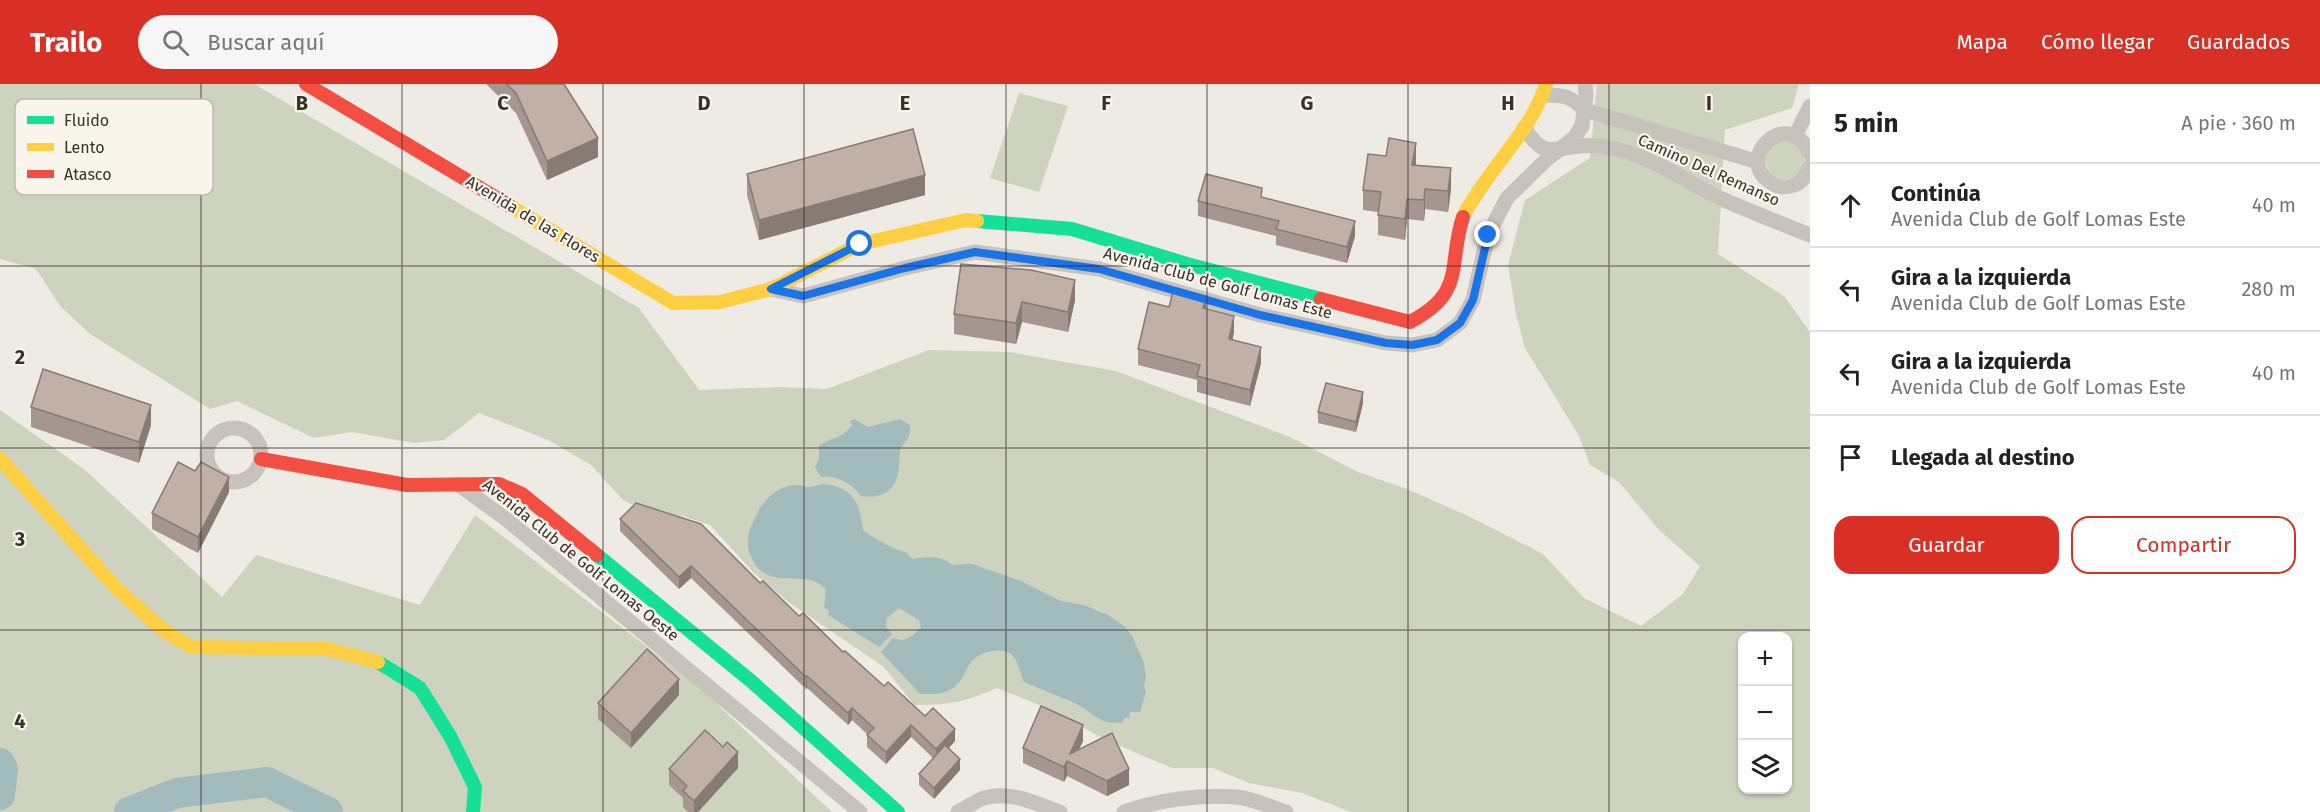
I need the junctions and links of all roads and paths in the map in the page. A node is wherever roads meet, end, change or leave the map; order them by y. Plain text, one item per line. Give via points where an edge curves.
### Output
1 (306, 84) edge
2 (1585, 84) edge
3 (1545, 90) edge
4 (1810, 106) edge
5 (1585, 110) junction
6 (1524, 128) junction
7 (1794, 136) junction
8 (1556, 151) junction
9 (1810, 154) edge
10 (1758, 162) junction
11 (1810, 166) edge
12 (1806, 181) edge
13 (1810, 235) edge
14 (771, 289) junction
15 (0, 459) edge
16 (261, 459) dead end
17 (459, 486) junction
18 (473, 812) edge
19 (860, 812) edge
20 (898, 812) edge
21 (958, 812) edge
22 (1060, 812) edge
23 (1124, 812) edge
24 (1286, 812) edge

1 - 14 street, Avenida de las Flores via 673,303 720,302
2 - 5 street, Avenida Club de Golf Lomas Este
3 - 5 street via 1574,99
3 - 6 street, Avenida Club de Golf Lomas Este
4 - 7 street
5 - 8 street, Avenida Club de Golf Lomas Este via 1582,126 1574,138
5 - 10 street
6 - 8 street via 1538,145
6 - 14 street, Avenida Club de Golf Lomas Este via 1486,177 1463,217 1453,277 1442,301 1428,314 1410,322 1187,264 1072,229 966,220 860,244
7 - 9 street
7 - 10 street via 1774,136 1765,142
8 - 13 street, Camino Del Remanso via 1581,145 1643,157 1724,200
8 - 14 street, Avenida Club de Golf Lomas Este via 1507,198 1488,235 1473,300 1460,323 1437,340 1412,345 1386,343 1260,315 1099,269 975,252 803,296
10 - 12 street via 1766,179 1774,185 1794,186
11 - 12 street
15 - 18 street via 117,589 163,630 191,647 328,649 378,661 420,688 475,787
16 - 17 street via 406,485
17 - 19 street, Avenida Club de Golf Lomas Oeste via 506,519
17 - 20 street, Avenida Club de Golf Lomas Oeste via 500,484 522,494 751,681
21 - 22 street via 984,798 997,796 1017,797
23 - 24 street via 1207,797 1238,797

